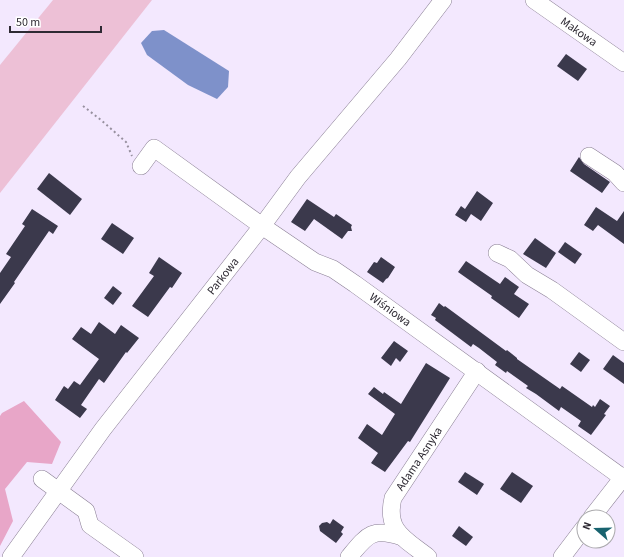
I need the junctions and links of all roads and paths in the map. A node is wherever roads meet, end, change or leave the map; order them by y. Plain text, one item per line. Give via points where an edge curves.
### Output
1 (443, 0) edge
2 (534, 0) edge
3 (624, 63) edge
4 (83, 106) dead end
5 (590, 156) dead end
6 (137, 163) joint
7 (624, 183) edge
8 (262, 226) junction
9 (497, 253) dead end
10 (624, 342) edge
11 (477, 371) junction
12 (623, 477) edge
13 (42, 479) dead end
14 (58, 490) junction
15 (598, 509) edge
16 (402, 536) junction
17 (576, 539) edge
18 (11, 557) edge
19 (136, 557) edge
20 (349, 557) edge
21 (428, 557) edge
22 (562, 557) edge

1 - 8 street, Parkowa via 398,59 298,177
2 - 3 street, Makowa
4 - 6 path via 126,142
5 - 7 street via 615,173
6 - 8 street, Wiśniowa via 154,148
8 - 11 street, Wiśniowa via 315,262 341,274
8 - 14 street, Parkowa
9 - 10 street via 510,259 527,275
11 - 12 street, Wiśniowa
11 - 16 street, Adama Asnyka via 393,498 392,523
12 - 15 street
13 - 14 street
14 - 18 street, Parkowa
14 - 19 street via 86,511 90,525
16 - 20 street via 384,532 372,534 361,542
16 - 21 street
17 - 22 street

